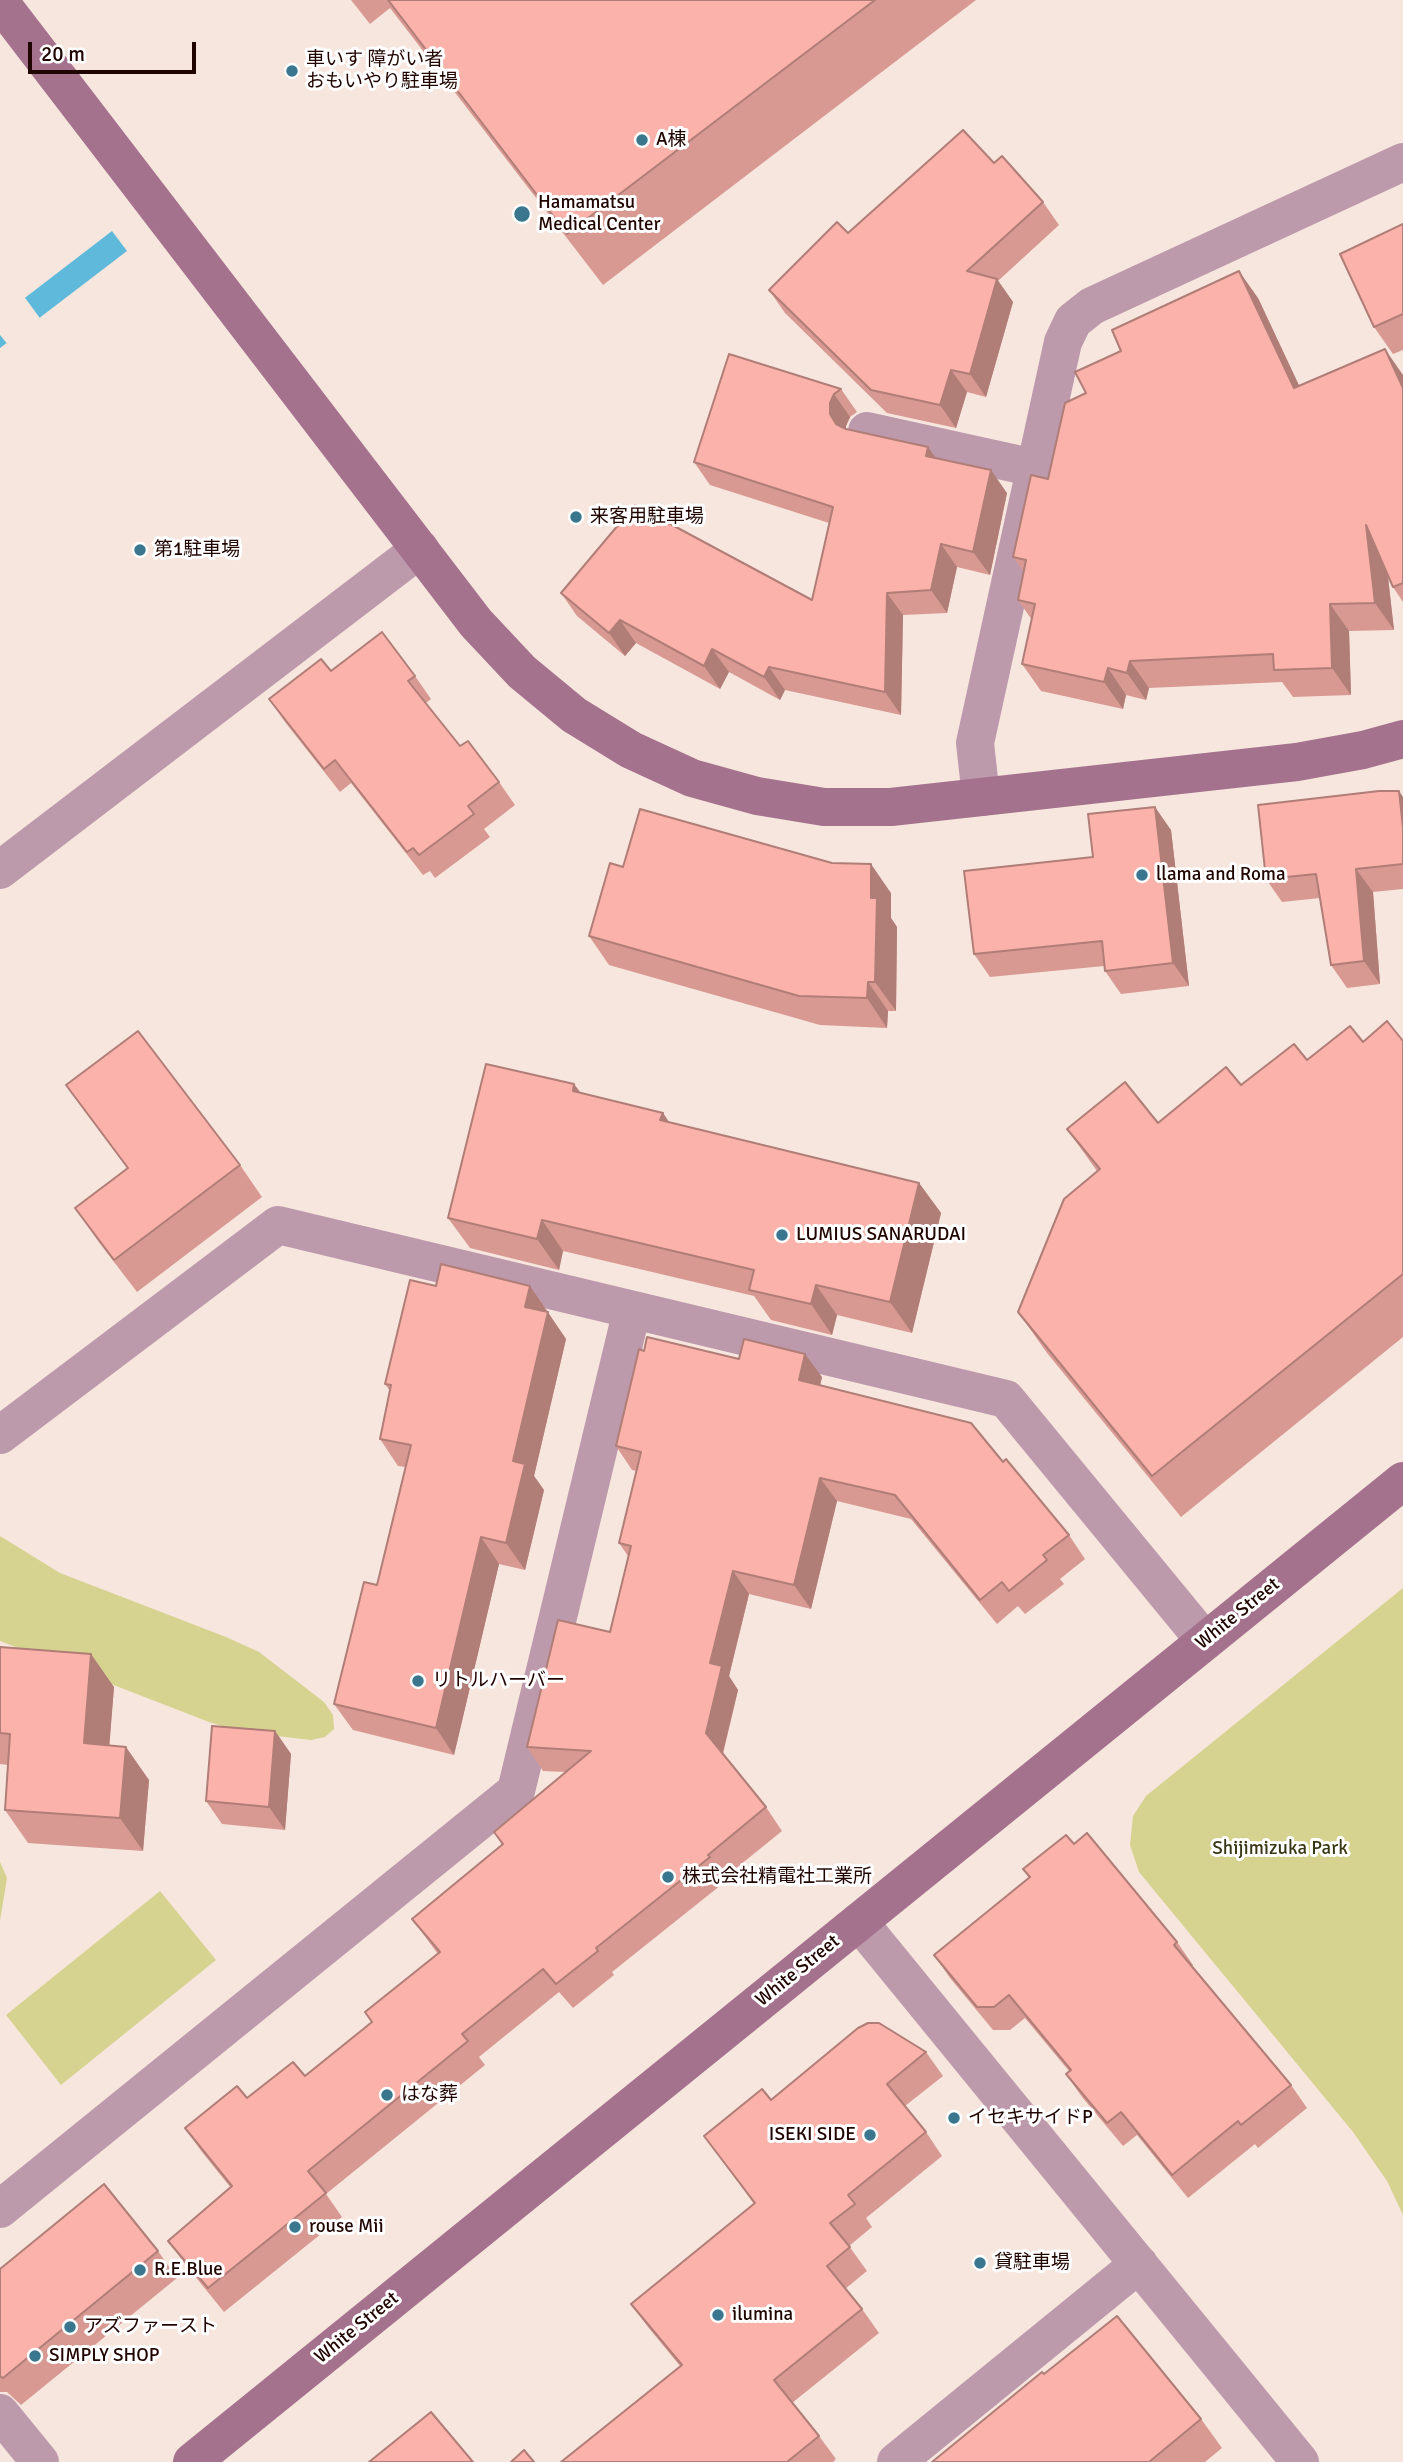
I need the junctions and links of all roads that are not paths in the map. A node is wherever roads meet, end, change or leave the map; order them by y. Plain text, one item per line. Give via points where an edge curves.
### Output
1 (0, 2) edge
2 (1403, 162) edge
3 (867, 430) dead end
4 (1035, 468) junction
5 (420, 549) junction
6 (1403, 739) edge
7 (981, 797) junction
8 (0, 870) edge
9 (632, 1310) junction
10 (0, 1435) edge
11 (1403, 1481) edge
12 (1205, 1641) junction
13 (859, 1922) junction
14 (0, 2209) edge
15 (1139, 2264) junction
16 (0, 2413) edge
17 (40, 2462) edge
18 (192, 2462) edge
19 (896, 2462) edge
20 (1300, 2462) edge

1 - 5 street
2 - 4 street via 1092,306 1073,321 1063,342
3 - 4 street
4 - 7 street via 975,743
5 - 7 street via 476,623 522,672 574,715 631,750 692,778 757,796 824,807 891,807
5 - 8 street
6 - 7 street via 1297,762
9 - 10 street via 278,1225
9 - 12 street via 1006,1399
9 - 14 street via 516,1791
11 - 12 street, White Street
12 - 13 street, White Street
13 - 15 street
13 - 18 street, White Street
15 - 19 street
15 - 20 street
16 - 17 street

